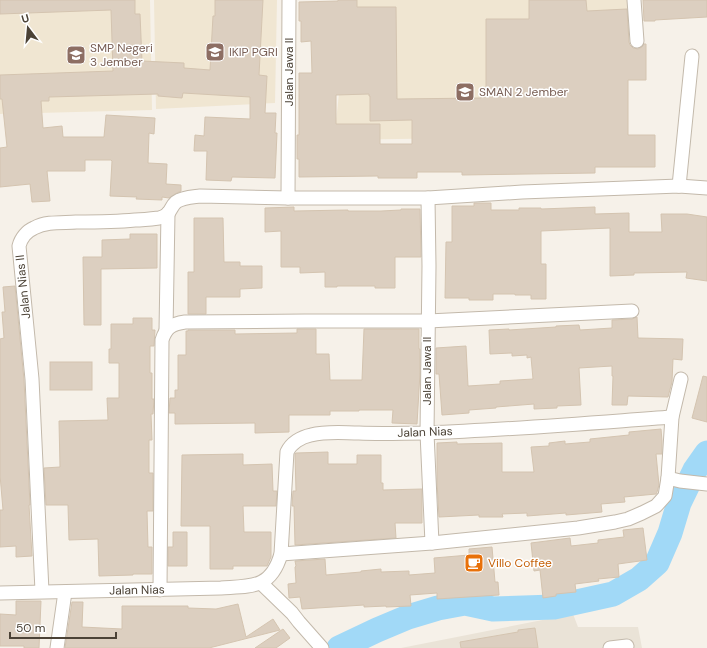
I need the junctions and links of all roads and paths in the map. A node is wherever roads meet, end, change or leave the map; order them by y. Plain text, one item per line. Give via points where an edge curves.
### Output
1 (289, 0) edge
2 (634, 0) edge
3 (637, 41) dead end
4 (692, 56) dead end
5 (679, 186) junction
6 (707, 188) edge
7 (288, 198) junction
8 (428, 198) junction
9 (168, 213) junction
10 (632, 311) dead end
11 (428, 321) junction
12 (166, 331) junction
13 (681, 379) dead end
14 (672, 417) junction
15 (427, 433) junction
16 (674, 479) junction
17 (702, 484) edge
18 (432, 544) junction
19 (281, 554) junction
20 (261, 583) junction
21 (160, 590) junction
22 (42, 591) junction
23 (65, 592) junction
24 (0, 593) edge
25 (627, 646) dead end
26 (57, 648) edge
27 (322, 648) edge
28 (610, 648) edge

1 - 7 street, Jalan Jawa II
2 - 3 street
4 - 5 street
5 - 6 street
5 - 8 street
7 - 8 street
7 - 9 street, Jalan Nias II via 190,197 179,200
8 - 11 street, Jalan Jawa II
9 - 12 street
9 - 22 street, Jalan Nias II via 142,220 45,224 29,231 19,246 32,379
10 - 11 street
11 - 12 street via 185,322 173,325
11 - 15 street, Jalan Jawa II
12 - 21 street via 162,340
13 - 14 street
14 - 15 street, Jalan Nias
14 - 16 street
15 - 18 street, Jalan Jawa II
15 - 19 street, Jalan Nias via 318,434 292,444 286,456
16 - 17 street
16 - 18 street via 656,506 628,519 578,528
18 - 19 street
19 - 20 street, Jalan Nias via 272,573
20 - 21 street, Jalan Nias via 251,586
20 - 27 street via 292,613
21 - 23 street, Jalan Nias
22 - 23 street, Jalan Nias
22 - 24 street, Jalan Nias
23 - 26 street
25 - 28 street

